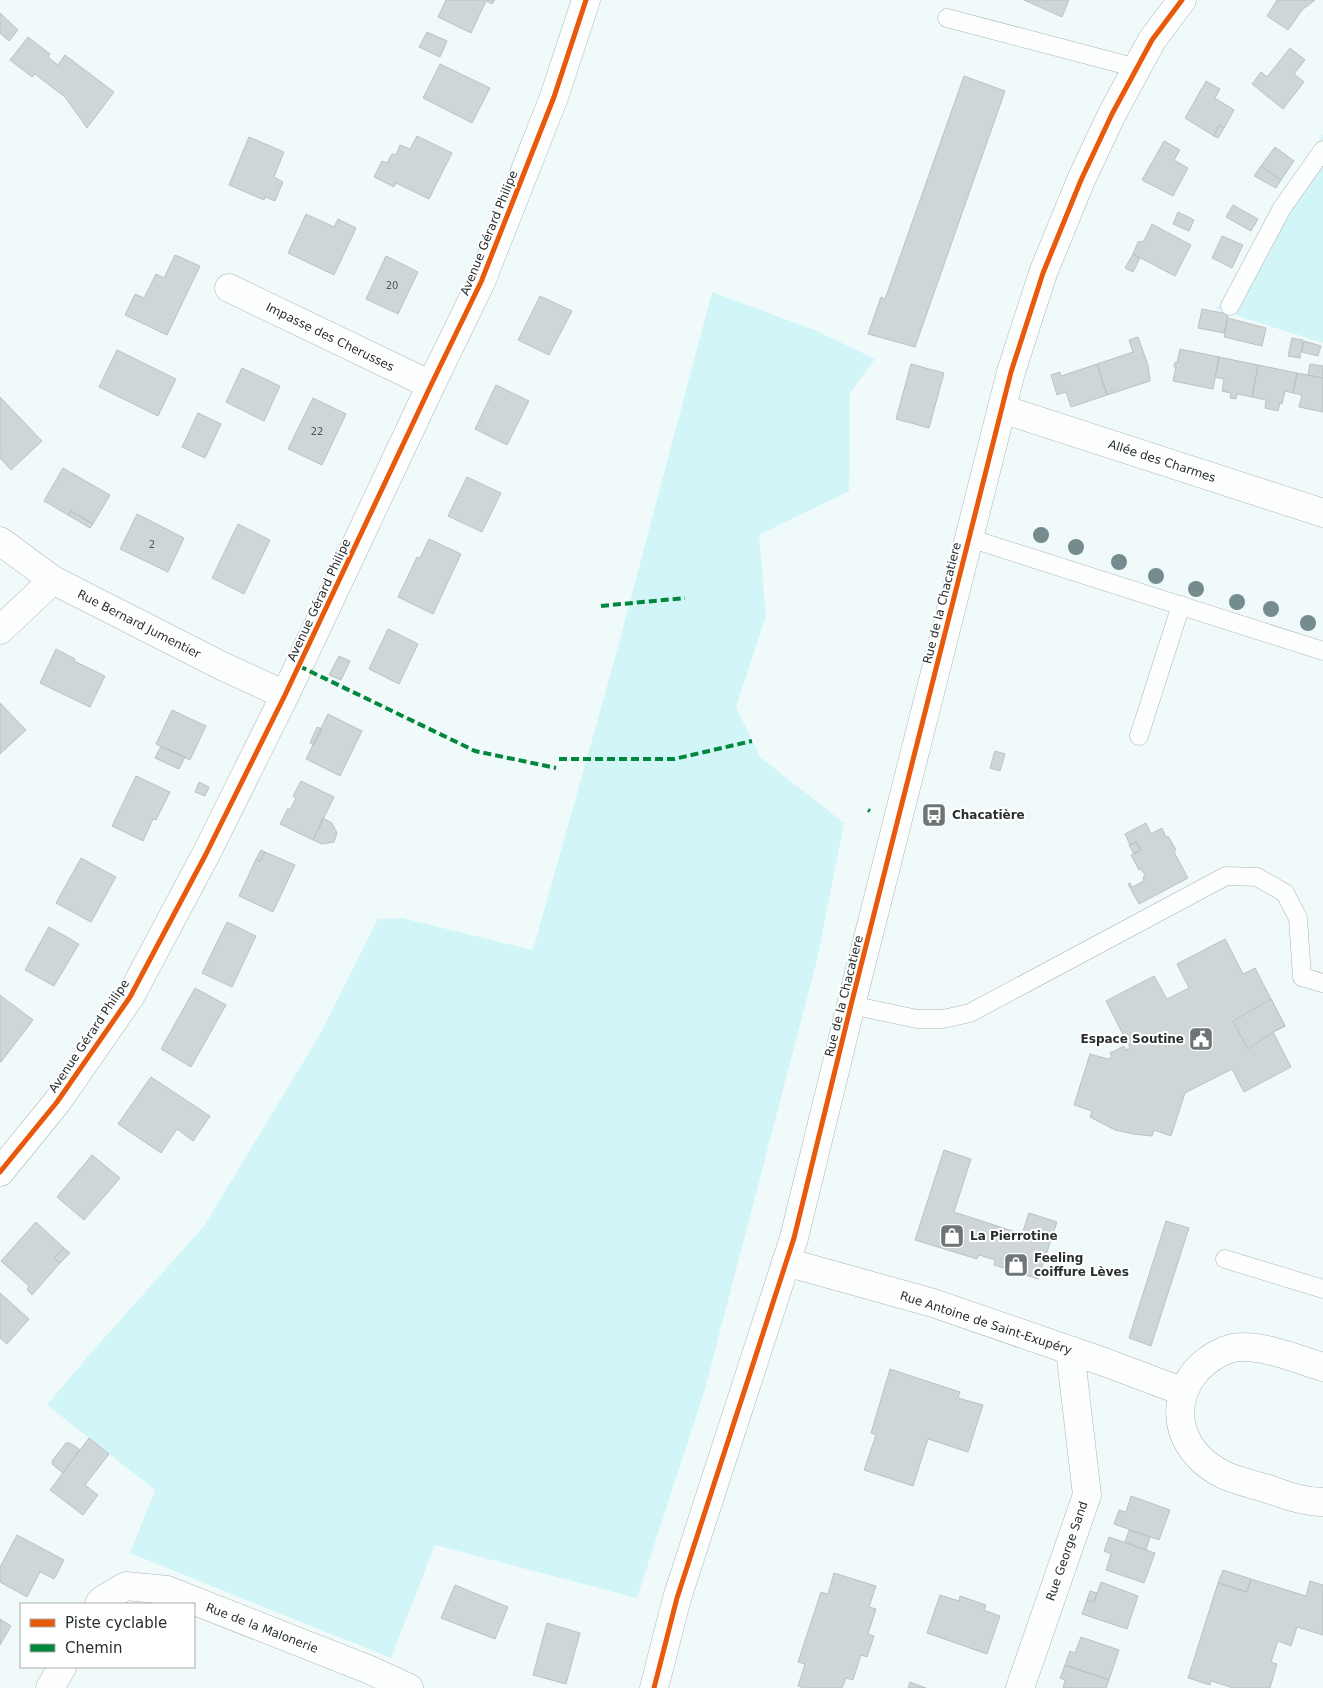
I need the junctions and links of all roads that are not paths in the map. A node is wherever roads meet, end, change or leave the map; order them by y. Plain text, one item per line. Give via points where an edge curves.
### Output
1 (586, 0) edge
2 (1182, 0) edge
3 (947, 18) dead end
4 (1137, 68) junction
5 (1323, 150) edge
6 (229, 288) dead end
7 (1230, 306) dead end
8 (430, 385) junction
9 (1002, 409) junction
10 (1323, 513) edge
11 (969, 538) junction
12 (0, 541) edge
13 (53, 580) junction
14 (1181, 605) junction
15 (0, 630) edge
16 (1323, 651) edge
17 (285, 695) junction
18 (1139, 736) dead end
19 (1323, 983) edge
20 (851, 1005) junction
21 (0, 1172) edge
22 (790, 1250) junction
23 (1225, 1259) dead end
24 (1323, 1290) edge
25 (1070, 1350) junction
26 (1323, 1367) edge
27 (1184, 1392) junction
28 (1323, 1502) edge
29 (100, 1603) edge
30 (61, 1668) edge
31 (367, 1679) edge
32 (50, 1688) edge
33 (409, 1688) edge
34 (654, 1688) edge
35 (1020, 1688) edge

1 - 8 street, Avenue Gérard Philipe via 554,97 485,273
2 - 4 street, Rue de la Chacatiere via 1152,40
3 - 4 lane
4 - 9 street, Rue de la Chacatiere via 1081,180 1043,273
5 - 7 lane via 1282,208
6 - 8 street, Impasse des Cherusses
8 - 17 street, Avenue Gérard Philipe
9 - 10 street, Allée des Charmes
9 - 11 street, Rue de la Chacatiere
11 - 14 lane
11 - 20 street, Rue de la Chacatiere
12 - 13 street, Rue Bernard Jumentier
13 - 15 street
13 - 17 street, Rue Bernard Jumentier
14 - 16 lane
14 - 18 lane
17 - 21 street, Avenue Gérard Philipe via 130,997 57,1102
19 - 20 lane via 1302,976 1298,918 1284,893 1257,878 1226,876 970,1013 943,1019 917,1019
20 - 22 street, Rue de la Chacatiere
22 - 25 street, Rue Antoine de Saint-Exupéry
22 - 34 street, Rue de la Chacatiere via 677,1598
23 - 24 lane
25 - 27 street, Rue Antoine de Saint-Exupéry
25 - 35 street, Rue George Sand via 1087,1494
26 - 27 street via 1264,1349 1240,1346 1203,1363
27 - 28 street via 1179,1409 1180,1424 1186,1440 1212,1467 1226,1476 1307,1502
29 - 31 street, Rue de la Malonerie via 126,1586 166,1590
30 - 32 street
31 - 33 street, Rue de la Malonerie

